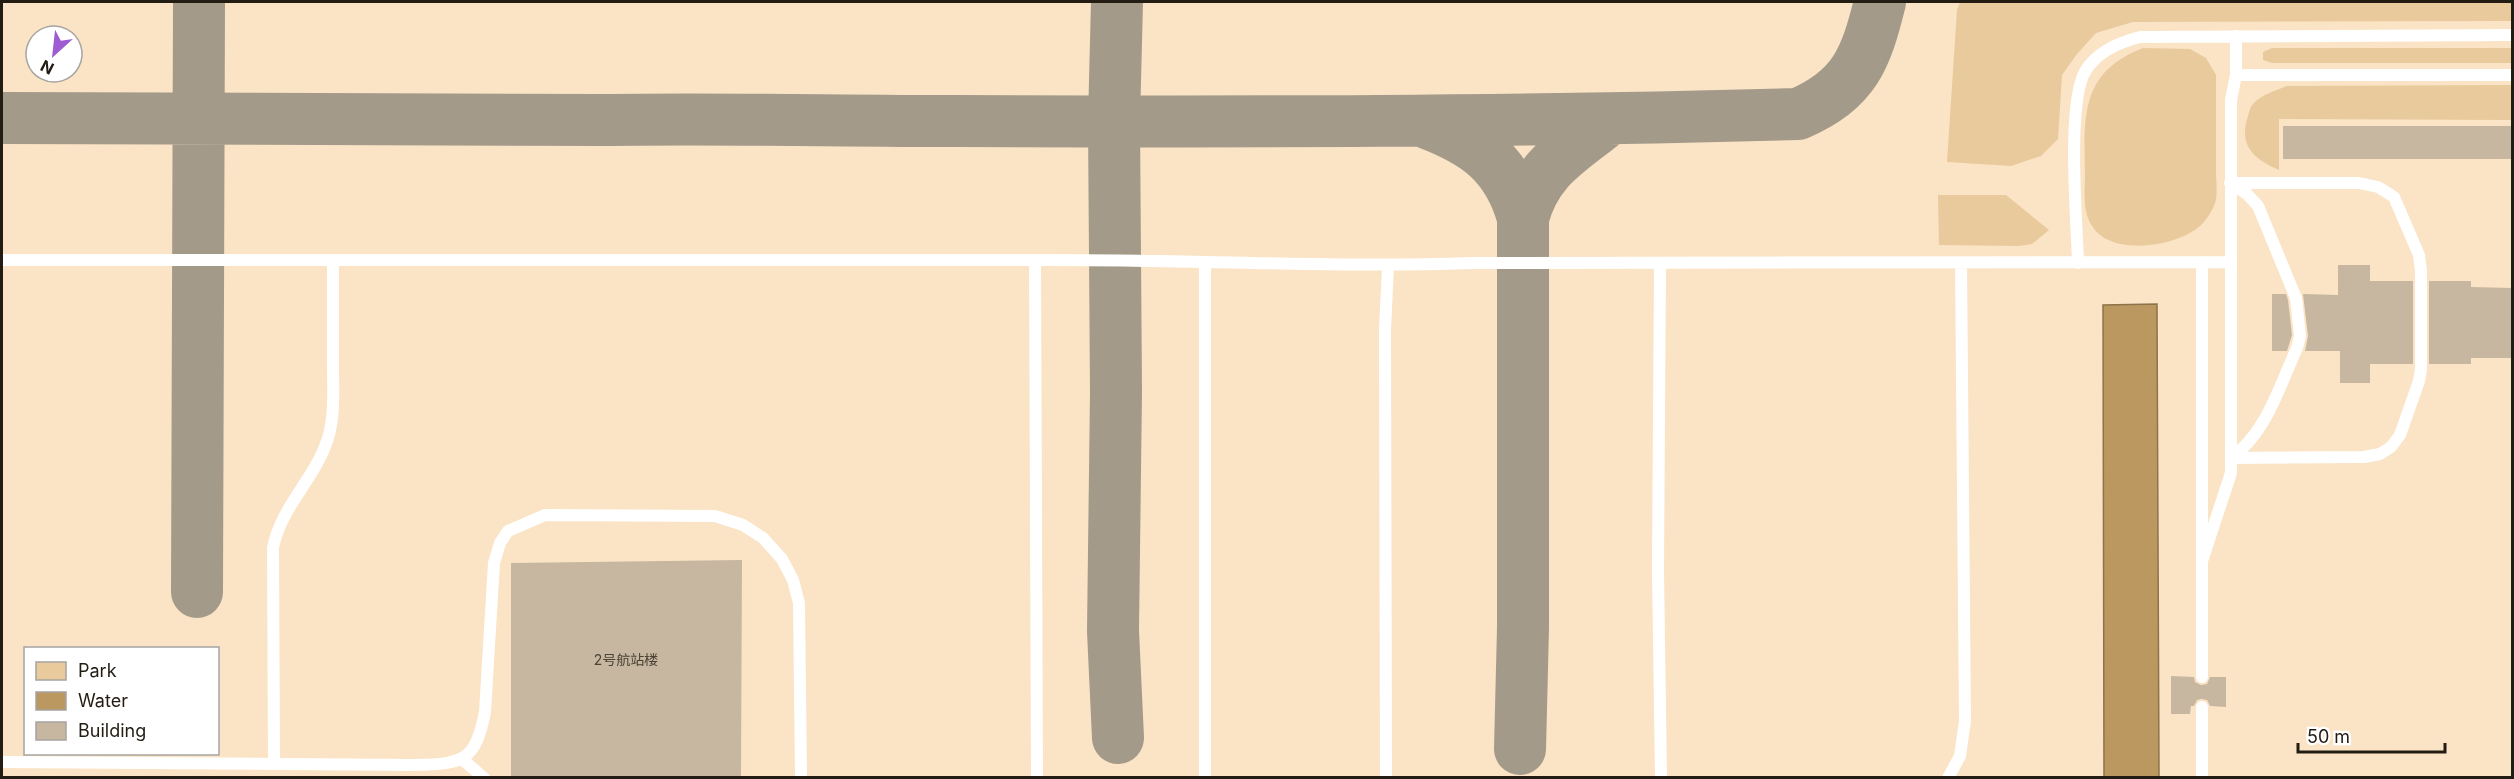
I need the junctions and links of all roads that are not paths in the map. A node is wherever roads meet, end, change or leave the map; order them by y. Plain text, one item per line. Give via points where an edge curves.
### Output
1 (2512, 35) edge
2 (2236, 36) junction
3 (2236, 75) junction
4 (2512, 75) edge
5 (2230, 183) junction
6 (2, 260) edge
7 (333, 260) junction
8 (1035, 260) junction
9 (1205, 262) junction
10 (2202, 262) junction
11 (2230, 262) junction
12 (1961, 263) junction
13 (2078, 263) junction
14 (1660, 264) junction
15 (1388, 266) junction
16 (2231, 458) junction
17 (2202, 561) junction
18 (2202, 677) dead end
19 (2202, 707) dead end
20 (462, 759) junction
21 (2, 762) edge
22 (274, 764) junction
23 (484, 777) edge
24 (801, 777) edge
25 (1037, 777) edge
26 (1205, 777) edge
27 (1386, 777) edge
28 (1661, 777) edge
29 (1948, 777) edge
30 (2202, 777) edge

1 - 2 lane
2 - 3 lane
2 - 13 lane via 2140,37 2119,43 2086,69 2074,115
3 - 4 lane
3 - 5 lane via 2231,100
5 - 11 lane
5 - 16 lane via 2259,206 2296,298 2300,336 2259,432
5 - 16 lane via 2360,183 2378,187 2394,197 2419,255 2421,272 2419,381 2400,435 2391,447 2380,454
6 - 7 lane
7 - 8 lane
7 - 22 lane via 333,411 328,439 285,513 273,548
8 - 9 lane
8 - 25 lane
9 - 15 lane
9 - 26 lane
10 - 11 lane
10 - 13 lane
10 - 17 lane
11 - 16 lane
12 - 13 lane
12 - 14 lane
12 - 29 lane via 1965,721 1960,756
14 - 15 lane
14 - 28 lane
15 - 27 lane
16 - 17 lane via 2231,473
17 - 18 lane
19 - 30 lane
20 - 22 lane via 440,764
20 - 23 lane
20 - 24 lane via 475,747 485,712 494,563 508,531 545,515 715,516 743,525 763,538 782,559 793,580 799,603
21 - 22 lane

